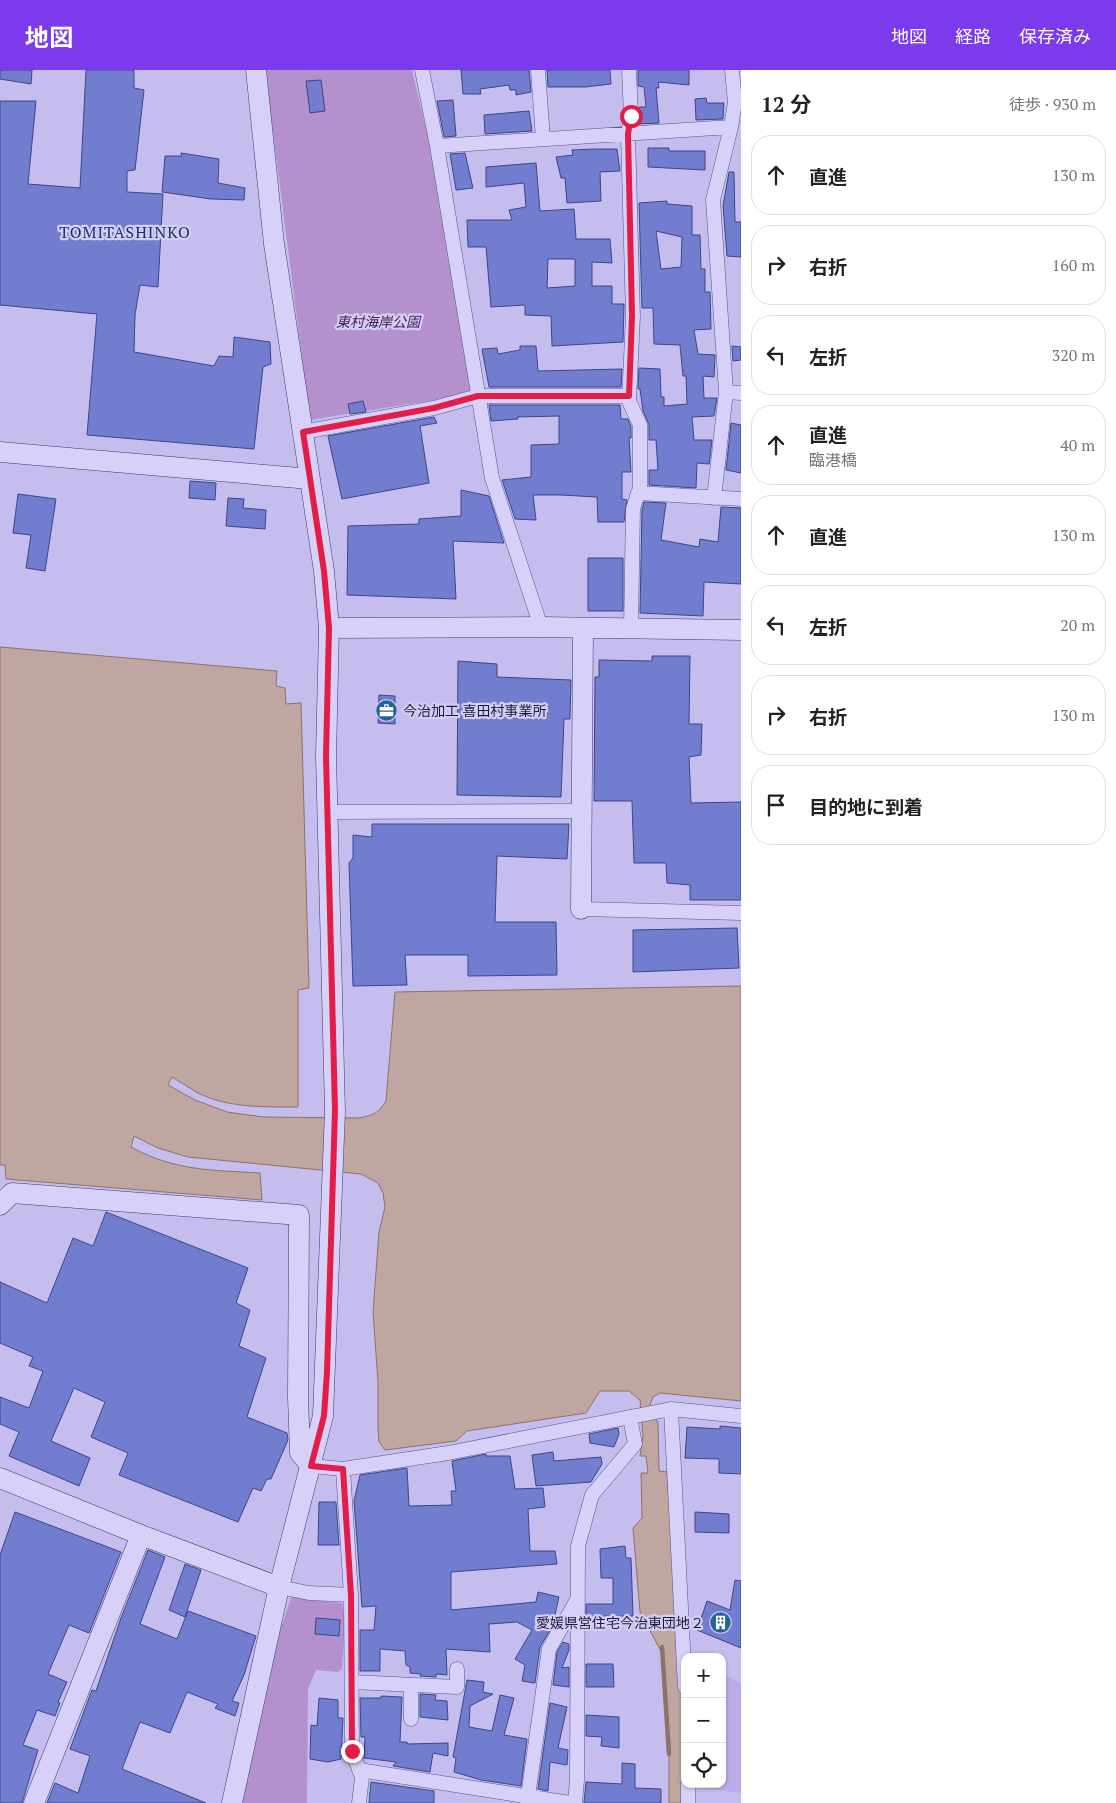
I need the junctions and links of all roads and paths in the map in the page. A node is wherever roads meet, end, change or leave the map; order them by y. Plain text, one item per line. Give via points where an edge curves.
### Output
1 (256, 70) edge
2 (422, 70) edge
3 (538, 70) edge
4 (629, 70) edge
5 (732, 70) edge
6 (738, 102) edge
7 (731, 127) junction
8 (628, 134) junction
9 (543, 139) junction
10 (437, 146) junction
11 (726, 392) junction
12 (741, 393) edge
13 (478, 396) junction
14 (629, 396) junction
15 (303, 432) junction
16 (0, 452) edge
17 (310, 479) junction
18 (640, 493) junction
19 (714, 498) junction
20 (741, 499) edge
21 (541, 627) junction
22 (329, 628) junction
23 (583, 628) junction
24 (631, 628) junction
25 (741, 630) edge
26 (581, 811) junction
27 (328, 812) junction
28 (581, 910) joint
29 (741, 912) edge
30 (0, 1205) edge
31 (671, 1409) junction
32 (741, 1416) edge
33 (630, 1417) junction
34 (311, 1466) junction
35 (343, 1469) junction
36 (0, 1478) edge
37 (141, 1535) junction
38 (279, 1587) junction
39 (351, 1595) junction
40 (578, 1599) junction
41 (683, 1653) edge
42 (457, 1668) dead end
43 (352, 1682) junction
44 (411, 1685) junction
45 (412, 1719) dead end
46 (359, 1770) junction
47 (688, 1788) edge
48 (527, 1799) edge
49 (34, 1803) edge
50 (232, 1803) edge
51 (359, 1803) edge
52 (570, 1803) edge
53 (575, 1803) edge
54 (688, 1803) edge

1 - 15 street via 274,244
2 - 10 street
3 - 9 street
4 - 8 street via 631,116
5 - 6 street
6 - 7 street
7 - 8 street
7 - 11 street via 712,200
8 - 9 street
8 - 14 street via 632,316
9 - 10 street
10 - 13 street
11 - 12 street
11 - 19 street
13 - 14 street
13 - 15 street via 434,408
13 - 21 street via 492,478
14 - 18 street via 640,425
15 - 17 street
16 - 17 street
17 - 22 street
18 - 19 street
18 - 24 street via 633,509
19 - 20 street
21 - 22 street
21 - 23 street
22 - 27 street
23 - 24 street
23 - 26 street
24 - 25 street
26 - 27 street
26 - 28 street
27 - 34 street via 335,1110 324,1416
28 - 29 street
30 - 34 street via 12,1193 299,1215 300,1453
31 - 32 street
31 - 33 street
31 - 41 street
33 - 35 street via 448,1453
33 - 40 street via 635,1444 592,1495 578,1546
34 - 35 street
34 - 38 street
35 - 39 street
36 - 37 street
37 - 38 street
37 - 49 street
38 - 39 street via 309,1593
38 - 50 street
39 - 43 street
40 - 48 street via 549,1650
40 - 53 street
42 - 44 street via 457,1687
43 - 44 street
43 - 46 street via 352,1751
44 - 45 street
46 - 48 street
46 - 51 street via 362,1777
47 - 54 street
48 - 52 street

